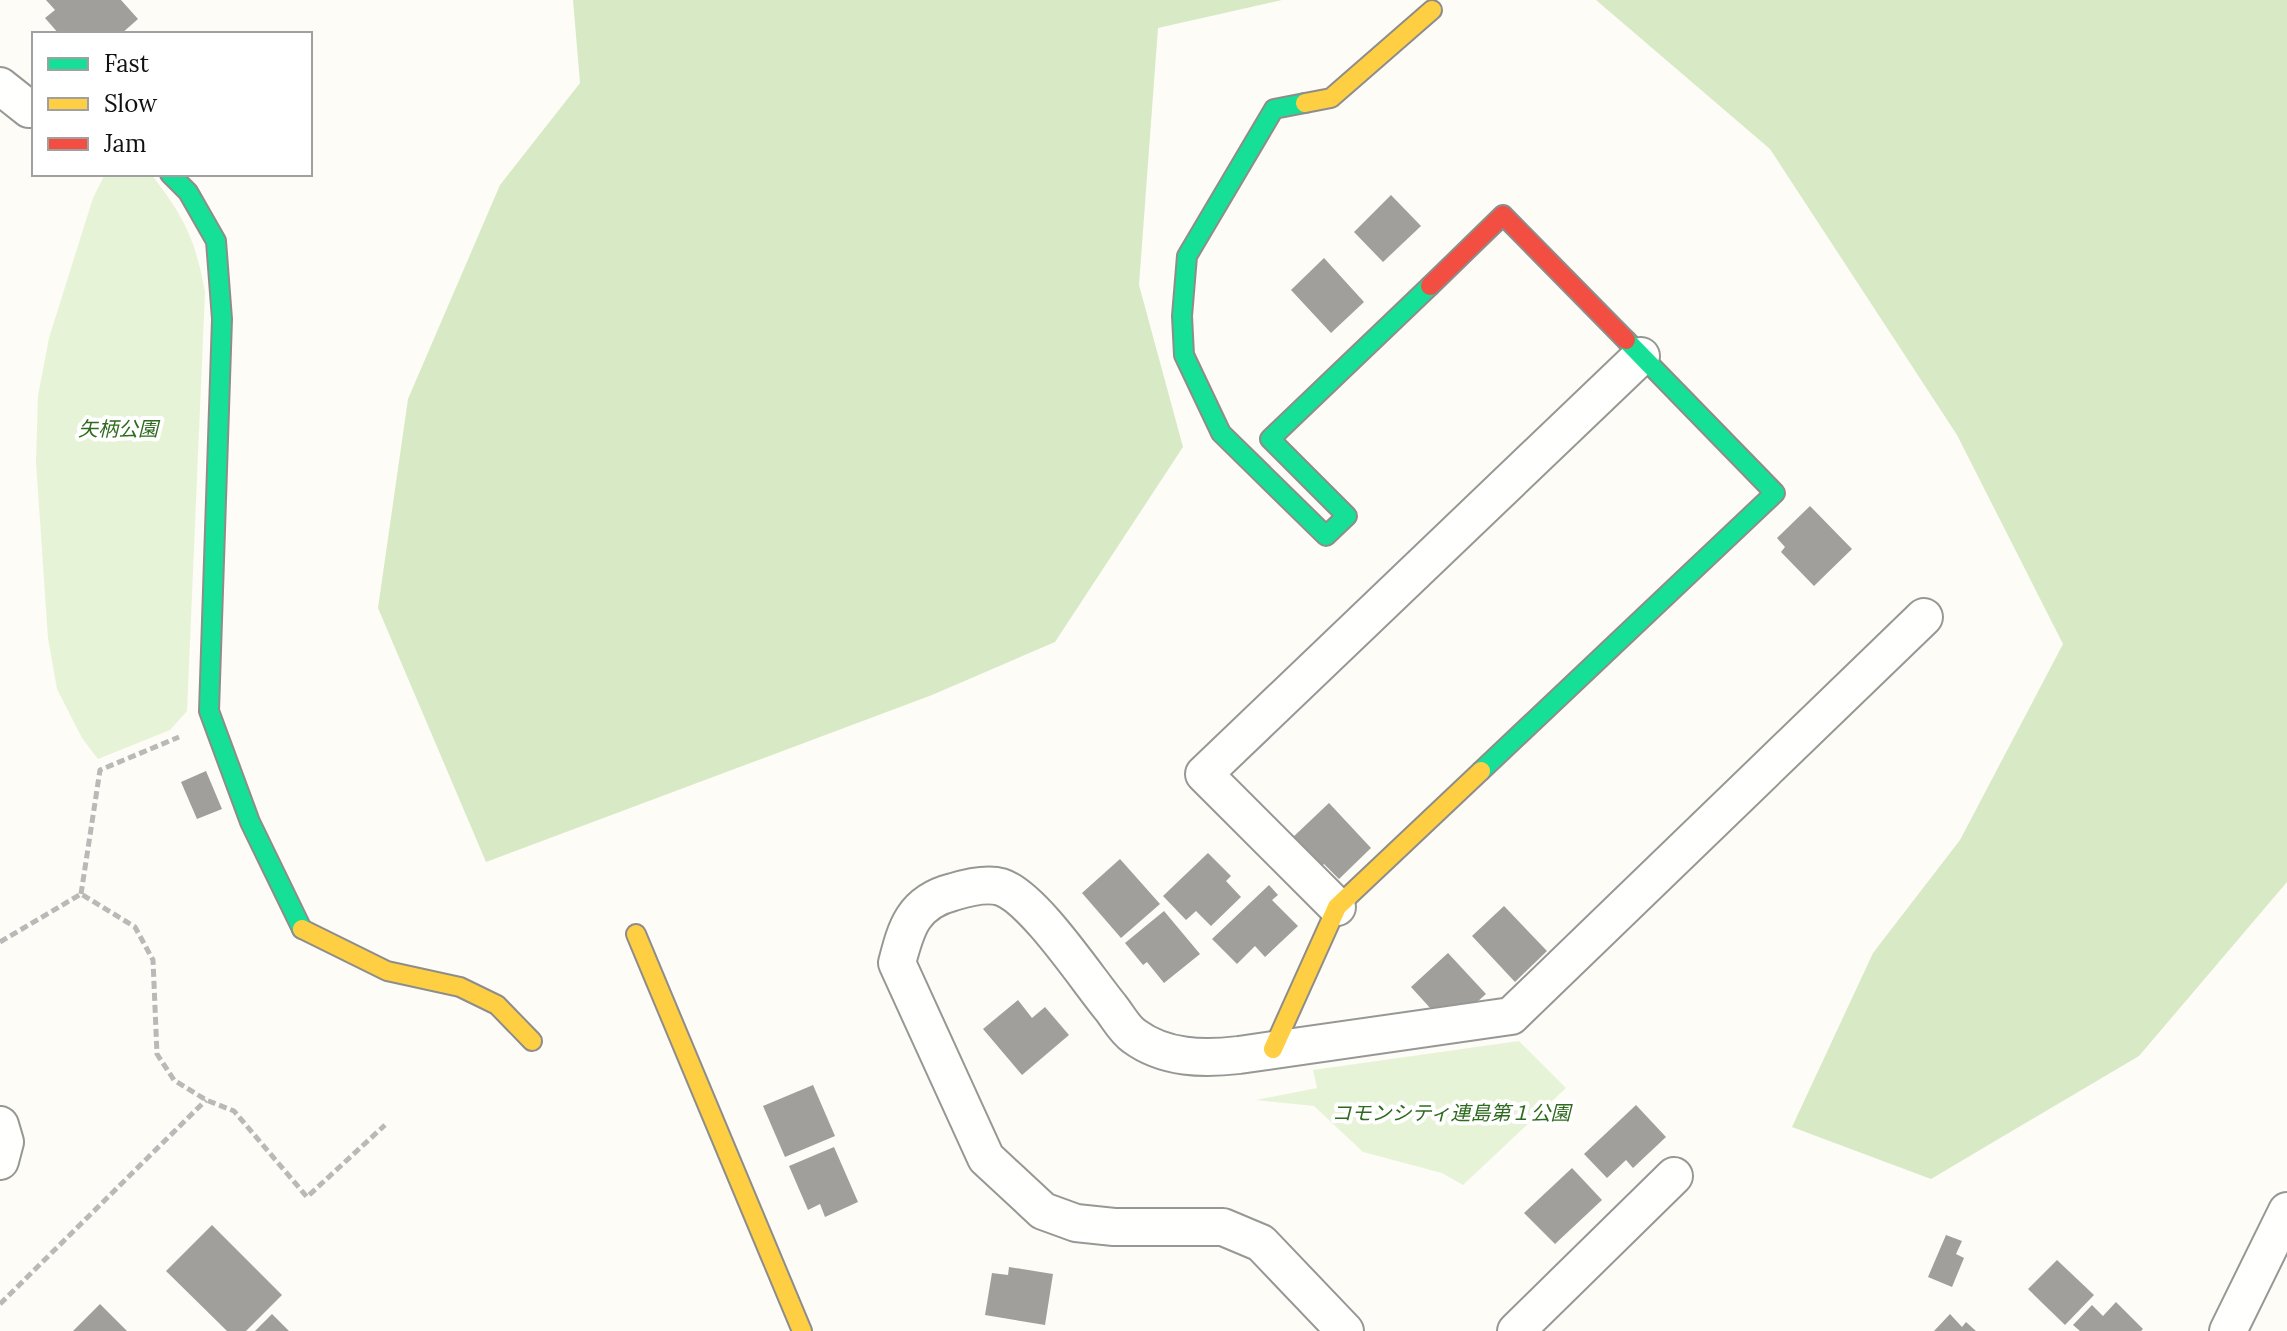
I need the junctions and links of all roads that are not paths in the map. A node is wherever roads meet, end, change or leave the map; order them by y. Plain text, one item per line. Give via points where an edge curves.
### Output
1 (1432, 10) dead end
2 (0, 86) edge
3 (32, 109) edge
4 (172, 176) edge
5 (1641, 356) junction
6 (1924, 617) dead end
7 (1337, 907) junction
8 (636, 934) dead end
9 (532, 1041) dead end
10 (1273, 1049) junction
11 (0, 1125) edge
12 (0, 1161) edge
13 (1674, 1176) dead end
14 (2287, 1211) edge
15 (802, 1331) edge
16 (1345, 1331) edge
17 (1516, 1331) edge
18 (2228, 1331) edge

1 - 5 street via 1331,98 1274,109 1187,256 1184,355 1221,433 1326,536 1347,516 1270,439 1503,215
2 - 3 street
4 - 9 street via 188,192 216,241 222,319 209,711 250,822 301,928 387,971 460,987 497,1005
5 - 7 street via 1204,774
5 - 7 street via 1775,493
6 - 10 street via 1511,1016
7 - 10 street
8 - 15 street
10 - 16 street via 1204,1059 1166,1052 1133,1036 1028,905 1000,887 937,896 917,911 905,933 897,963 986,1158 1018,1190 1043,1211 1076,1223 1223,1227 1261,1243
11 - 12 street via 5,1142
13 - 17 street
14 - 18 street

